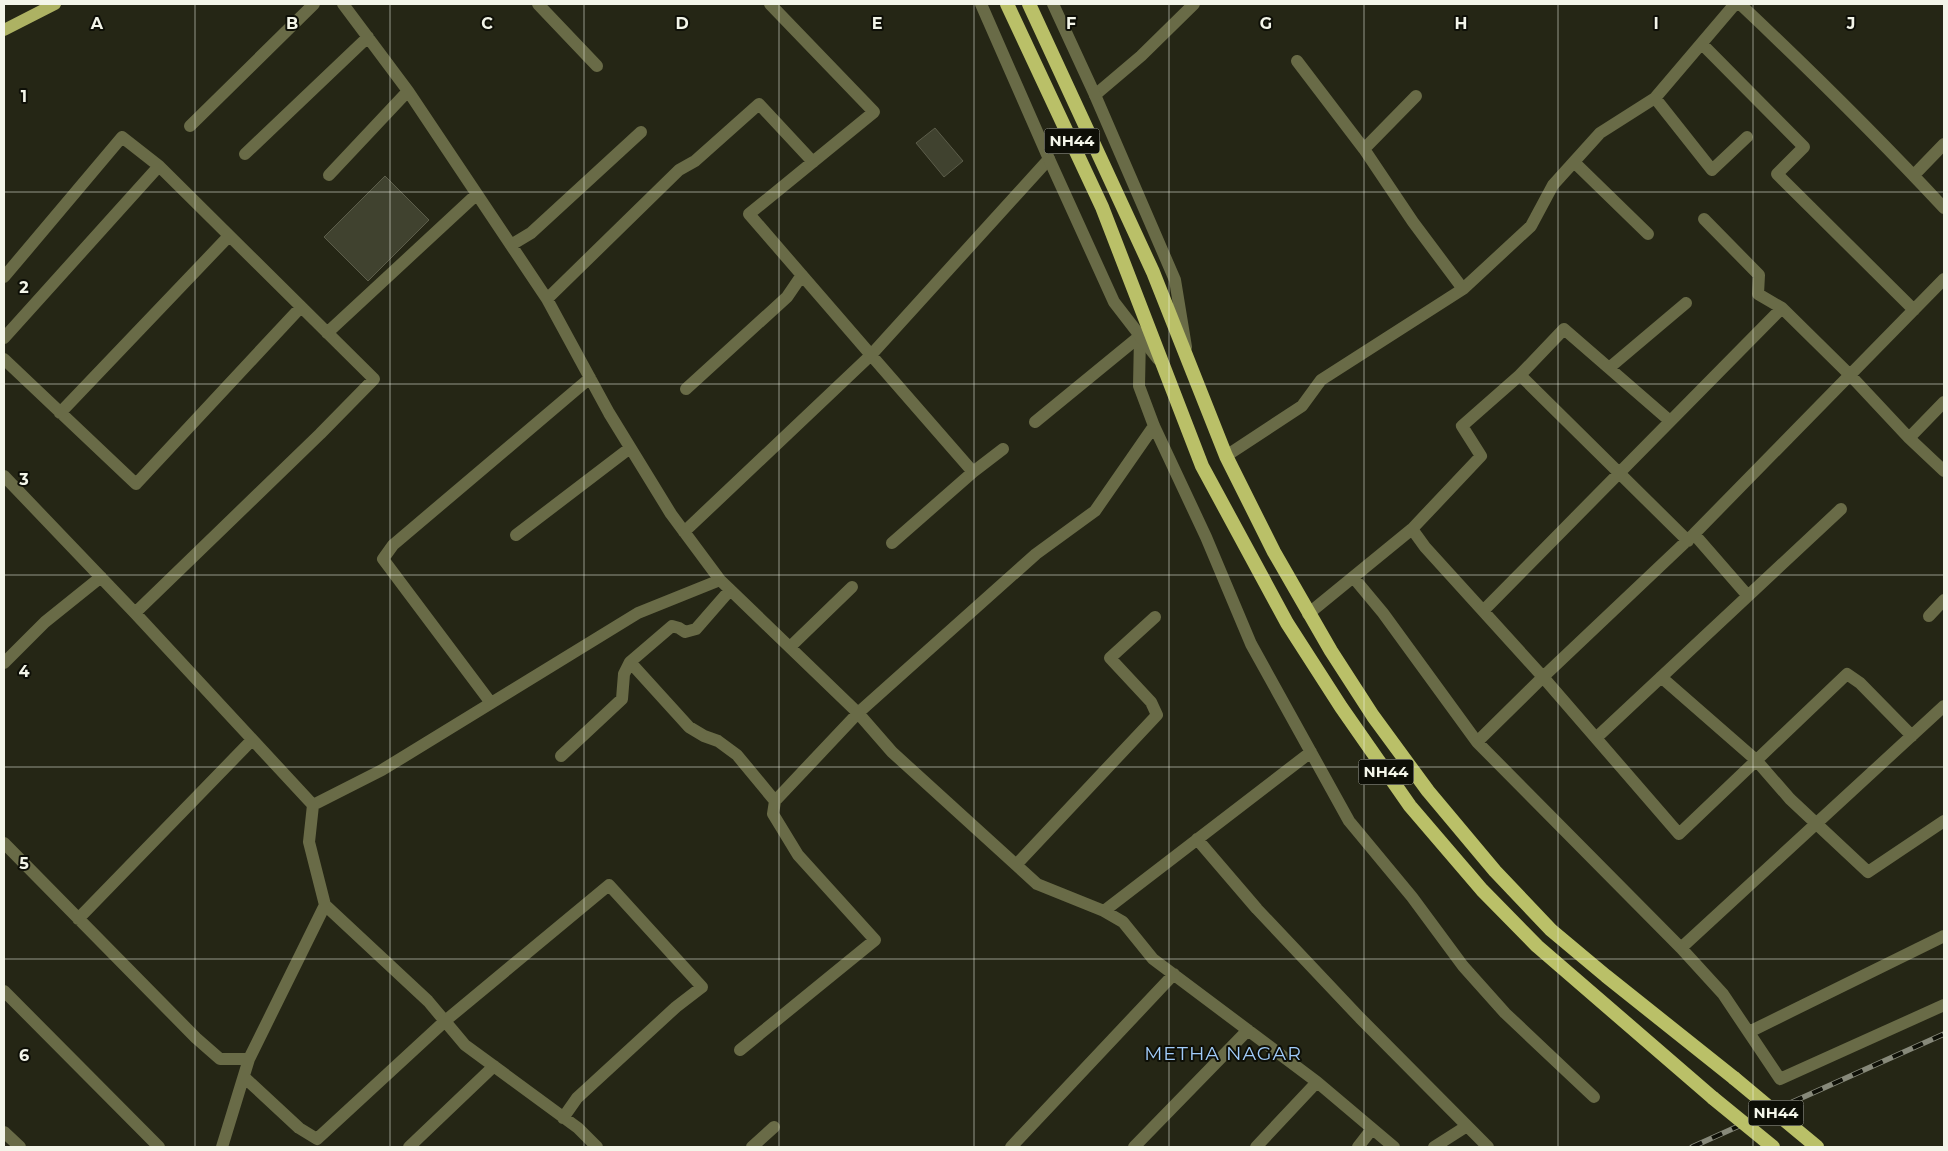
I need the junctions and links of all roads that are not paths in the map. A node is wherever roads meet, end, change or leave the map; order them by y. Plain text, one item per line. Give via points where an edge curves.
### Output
1 (55, 4) edge
2 (314, 4) edge
3 (343, 4) edge
4 (538, 4) edge
5 (770, 4) edge
6 (982, 4) edge
7 (1007, 4) edge
8 (1029, 4) edge
9 (1053, 4) edge
10 (1194, 4) edge
11 (1735, 4) edge
12 (1740, 4) edge
13 (4, 30) edge
14 (368, 38) junction
15 (1702, 44) junction
16 (1297, 60) dead end
17 (597, 66) dead end
18 (408, 91) junction
19 (1095, 95) junction
20 (1416, 96) dead end
21 (1655, 98) junction
22 (190, 126) dead end
23 (641, 132) dead end
24 (1747, 136) dead end
25 (1944, 144) edge
26 (1364, 149) junction
27 (245, 154) dead end
28 (1049, 158) junction
29 (814, 162) junction
30 (1574, 162) junction
31 (159, 166) junction
32 (329, 174) dead end
33 (1914, 175) junction
34 (477, 194) junction
35 (1944, 208) edge
36 (1704, 219) dead end
37 (1648, 234) dead end
38 (230, 236) junction
39 (511, 245) junction
40 (802, 275) junction
41 (4, 277) edge
42 (1944, 279) edge
43 (1464, 289) junction
44 (547, 299) junction
45 (1686, 303) dead end
46 (301, 307) junction
47 (1782, 308) junction
48 (1914, 310) junction
49 (327, 333) junction
50 (1140, 336) junction
51 (4, 338) edge
52 (871, 355) junction
53 (4, 359) edge
54 (1190, 365) junction
55 (1164, 367) junction
56 (1610, 368) junction
57 (1520, 375) junction
58 (1850, 375) junction
59 (590, 378) junction
60 (686, 389) dead end
61 (1944, 402) edge
62 (60, 412) junction
63 (1670, 421) junction
64 (1035, 422) dead end
65 (1154, 426) junction
66 (1909, 438) junction
67 (630, 448) junction
68 (1003, 449) dead end
69 (1226, 456) junction
70 (1944, 471) edge
71 (973, 472) junction
72 (1619, 473) junction
73 (4, 476) edge
74 (1841, 509) dead end
75 (1412, 528) junction
76 (684, 532) junction
77 (516, 535) dead end
78 (1691, 538) junction
79 (892, 543) dead end
80 (1353, 577) junction
81 (101, 578) junction
82 (720, 580) junction
83 (852, 587) dead end
84 (730, 590) junction
85 (1748, 596) junction
86 (1944, 600) edge
87 (1483, 611) junction
88 (135, 613) junction
89 (1308, 614) junction
90 (1929, 616) dead end
91 (1155, 617) dead end
92 (790, 647) junction
93 (630, 662) junction
94 (4, 663) edge
95 (1542, 677) junction
96 (1660, 677) junction
97 (491, 703) junction
98 (1944, 706) edge
99 (858, 713) junction
100 (1912, 736) junction
101 (1596, 738) junction
102 (252, 740) junction
103 (1477, 742) junction
104 (1311, 752) junction
105 (562, 756) dead end
106 (1756, 760) junction
107 (775, 801) junction
108 (313, 805) junction
109 (1944, 821) edge
110 (1816, 824) junction
111 (1197, 839) junction
112 (4, 843) edge
113 (1016, 865) junction
114 (325, 906) junction
115 (1104, 912) junction
116 (78, 918) junction
117 (1944, 936) edge
118 (1681, 948) junction
119 (1174, 974) junction
120 (5, 994) edge
121 (1944, 1005) edge
122 (445, 1021) junction
123 (1248, 1030) junction
124 (1749, 1032) junction
125 (740, 1050) dead end
126 (249, 1060) junction
127 (494, 1066) junction
128 (244, 1077) junction
129 (1317, 1082) junction
130 (1594, 1096) dead end
131 (563, 1118) junction
132 (1467, 1126) junction
133 (774, 1128) dead end
134 (1372, 1129) junction
135 (4, 1132) edge
136 (20, 1147) edge
137 (159, 1147) edge
138 (222, 1147) edge
139 (410, 1147) edge
140 (597, 1147) edge
141 (752, 1147) edge
142 (1011, 1147) edge
143 (1134, 1147) edge
144 (1256, 1147) edge
145 (1358, 1147) edge
146 (1394, 1147) edge
147 (1434, 1147) edge
148 (1488, 1147) edge
149 (1773, 1147) edge
150 (1817, 1147) edge

1 - 13 main road
2 - 22 street
3 - 14 street
4 - 17 street
5 - 29 street via 874,112
6 - 28 street
7 - 55 highway, NH44 via 1102,207
8 - 54 highway, NH44 via 1153,272
9 - 19 street
10 - 19 street
11 - 15 street
12 - 33 street
14 - 18 street
14 - 27 street
15 - 21 street
15 - 48 street via 1804,147 1777,174
16 - 26 street
18 - 32 street
18 - 34 street
19 - 54 street via 1175,280
20 - 26 street
21 - 24 street via 1712,170
21 - 30 street via 1600,133
23 - 39 street via 531,233
25 - 33 street
26 - 43 street via 1413,222
28 - 50 street via 1114,302
28 - 52 street
29 - 40 street via 749,214
29 - 44 street via 759,104 695,161 679,170
30 - 37 street
30 - 43 street via 1553,185 1531,226
31 - 38 street
31 - 41 street via 122,137
31 - 51 street
33 - 35 street
34 - 39 street
34 - 49 street
36 - 47 street via 1758,275 1758,294
38 - 46 street
38 - 62 street
39 - 44 street
40 - 52 street
40 - 60 street via 787,297
42 - 48 street
43 - 69 street via 1321,380 1302,406
44 - 59 street
45 - 56 street
46 - 49 street
46 - 62 street via 136,484
47 - 58 street
47 - 63 street
48 - 58 street
49 - 88 street via 374,379
50 - 55 street
50 - 64 street
50 - 65 street via 1139,386
52 - 71 street
52 - 76 street
53 - 62 street
54 - 69 highway, NH44
55 - 149 highway, NH44, bridge via 1202,466 1287,623 1410,806 1482,890 1537,946
56 - 57 street via 1564,329
56 - 63 street
57 - 72 street
57 - 75 street via 1462,426 1481,456
58 - 66 street
58 - 78 street
59 - 67 street
59 - 97 street via 393,545 383,559
61 - 66 street
63 - 72 street
65 - 99 street via 1095,510 1036,554
65 - 104 street via 1251,644
66 - 70 street
67 - 76 street
67 - 77 street
68 - 71 street
69 - 89 highway, NH44
71 - 79 street
72 - 78 street
72 - 87 street
73 - 81 street
74 - 85 street
75 - 80 street
75 - 87 street
76 - 82 street
78 - 85 street
78 - 95 street
80 - 89 street
80 - 103 street
81 - 88 street
81 - 94 street via 45,622
82 - 84 street
82 - 97 street via 638,613
83 - 92 street
84 - 92 street
84 - 93 street via 696,629 685,632 672,626
85 - 96 street
86 - 90 street
87 - 95 street
88 - 102 street
89 - 150 highway, NH44, bridge via 1373,716 1428,791 1495,871 1558,935
91 - 113 street via 1110,658 1151,702 1157,715
92 - 99 street
93 - 105 street via 624,674 622,699
93 - 107 street via 689,727 737,754
95 - 101 street
95 - 103 street
96 - 101 street
96 - 106 street
97 - 108 street via 382,770
98 - 100 street
99 - 107 street
99 - 113 street via 892,752
100 - 106 street via 1847,674
100 - 110 street
101 - 106 street via 1679,834
102 - 108 street
102 - 116 street
103 - 118 street
104 - 111 street
104 - 130 street via 1349,821 1412,897 1463,966 1505,1013
106 - 110 street
107 - 125 street via 773,814 798,855 875,940
108 - 114 street via 309,842
109 - 110 street via 1868,872
110 - 118 street
111 - 115 street
111 - 132 street via 1257,909
112 - 116 street
113 - 115 street via 1037,884
114 - 122 street via 428,1001
114 - 126 street
115 - 119 street via 1123,922 1153,959
116 - 126 street via 220,1059
117 - 124 street
118 - 124 street via 1723,994
119 - 123 street
119 - 142 street
120 - 137 street
121 - 124 street via 1780,1079
122 - 127 street via 465,1045
122 - 128 street via 317,1139 299,1128
122 - 131 street via 609,885 702,987 577,1098
123 - 129 street
123 - 143 street
126 - 128 street
127 - 131 street
127 - 139 street
128 - 138 street
129 - 134 street
129 - 144 street
131 - 140 street
132 - 147 street
132 - 148 street
133 - 141 street
134 - 145 street
134 - 146 street
135 - 136 street

